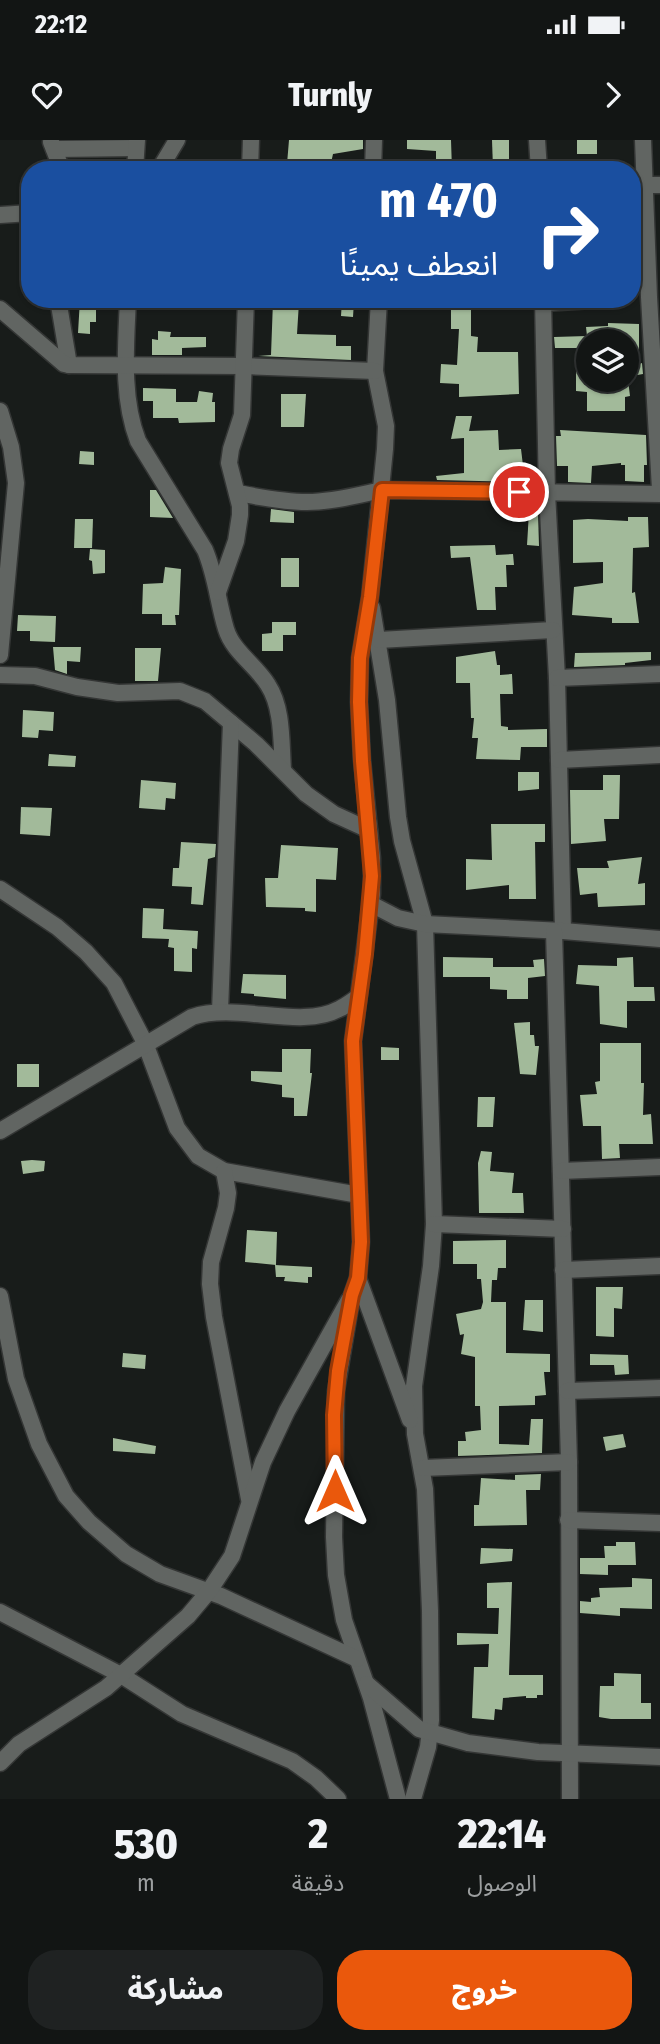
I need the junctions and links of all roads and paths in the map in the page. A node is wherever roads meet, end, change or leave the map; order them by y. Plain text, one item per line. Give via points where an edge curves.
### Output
1 (177, 140) edge
2 (251, 140) edge
3 (374, 140) edge
4 (537, 140) edge
5 (643, 140) edge
6 (136, 144) edge
7 (52, 145) edge
8 (164, 161) edge
9 (250, 161) edge
10 (373, 161) edge
11 (538, 161) edge
12 (645, 185) edge
13 (21, 214) edge
14 (0, 215) edge
15 (641, 297) edge
16 (649, 297) junction
17 (60, 308) edge
18 (128, 308) edge
19 (246, 308) edge
20 (378, 308) edge
21 (543, 308) edge
22 (0, 309) edge
23 (69, 365) junction
24 (125, 365) junction
25 (244, 366) junction
26 (375, 370) junction
27 (0, 411) edge
28 (382, 490) junction
29 (660, 491) edge
30 (237, 493) junction
31 (547, 493) junction
32 (218, 592) junction
33 (370, 597) junction
34 (2, 604) edge
35 (553, 630) junction
36 (379, 640) junction
37 (0, 655) edge
38 (660, 674) edge
39 (0, 675) edge
40 (557, 678) junction
41 (231, 723) junction
42 (660, 755) edge
43 (559, 760) junction
44 (283, 769) junction
45 (369, 830) junction
46 (0, 889) edge
47 (371, 904) junction
48 (425, 924) junction
49 (558, 931) junction
50 (660, 939) edge
51 (358, 997) junction
52 (220, 1011) junction
53 (145, 1043) junction
54 (0, 1131) edge
55 (660, 1167) edge
56 (224, 1171) junction
57 (561, 1171) junction
58 (359, 1195) junction
59 (434, 1224) junction
60 (563, 1229) junction
61 (660, 1266) edge
62 (563, 1270) junction
63 (358, 1278) junction
64 (352, 1295) junction
65 (0, 1296) edge
66 (660, 1388) edge
67 (567, 1391) junction
68 (415, 1434) junction
69 (569, 1462) junction
70 (423, 1468) junction
71 (249, 1501) junction
72 (568, 1520) junction
73 (660, 1523) edge
74 (209, 1591) junction
75 (0, 1612) edge
76 (357, 1659) junction
77 (121, 1675) junction
78 (365, 1683) junction
79 (430, 1734) junction
80 (569, 1754) junction
81 (660, 1757) edge
82 (0, 1763) edge
83 (338, 1799) edge
84 (398, 1799) edge
85 (413, 1799) edge
86 (570, 1799) edge

1 - 8 street
2 - 9 street
3 - 10 street
4 - 11 street
5 - 12 street
6 - 7 street
12 - 16 street
13 - 14 street
15 - 16 street
16 - 29 street
17 - 23 street
18 - 24 street
19 - 25 street
20 - 26 street
21 - 31 street
22 - 23 street
23 - 24 street
24 - 25 street
24 - 32 street via 138,442 198,536
25 - 26 street
25 - 30 street via 242,415 229,463
26 - 28 street via 386,426
27 - 34 street via 12,447 16,483
28 - 30 street via 308,502
28 - 31 street
28 - 33 street
29 - 31 street
30 - 32 street via 236,541
31 - 35 street
32 - 44 street via 234,646 268,684 277,705
33 - 36 street
33 - 45 street via 360,658 359,702
34 - 37 street
35 - 36 street
35 - 40 street
36 - 48 street via 398,817
38 - 40 street
39 - 41 street via 35,676 118,693 180,691 205,701
40 - 43 street
41 - 44 street
41 - 52 street
42 - 43 street
43 - 49 street
44 - 45 street via 321,805
45 - 47 street
46 - 53 street via 86,952 114,983
47 - 48 street via 398,918
47 - 51 street
48 - 49 street
48 - 59 street
49 - 50 street
49 - 57 street
51 - 52 street via 321,1015
51 - 58 street via 353,1041
52 - 53 street via 192,1017
53 - 54 street
53 - 56 street via 177,1128 198,1156
55 - 57 street
56 - 58 street
56 - 71 street via 228,1193 210,1284
57 - 60 street
58 - 63 street
59 - 60 street
59 - 68 street via 414,1386
60 - 62 street
61 - 62 street
62 - 67 street
63 - 64 street
63 - 68 street
64 - 71 street via 287,1411
64 - 76 street via 334,1415 334,1537 344,1620
65 - 74 street via 24,1406 66,1496 126,1554 160,1574
66 - 67 street
67 - 69 street
68 - 70 street
69 - 70 street
69 - 72 street
70 - 79 street
71 - 74 street via 232,1556
72 - 73 street
72 - 80 street
74 - 76 street
74 - 77 street via 188,1616
75 - 77 street
76 - 78 street
77 - 82 street via 19,1744
77 - 83 street via 182,1714 292,1761
78 - 79 street
78 - 84 street
79 - 80 street via 496,1748
79 - 85 street
80 - 81 street
80 - 86 street

